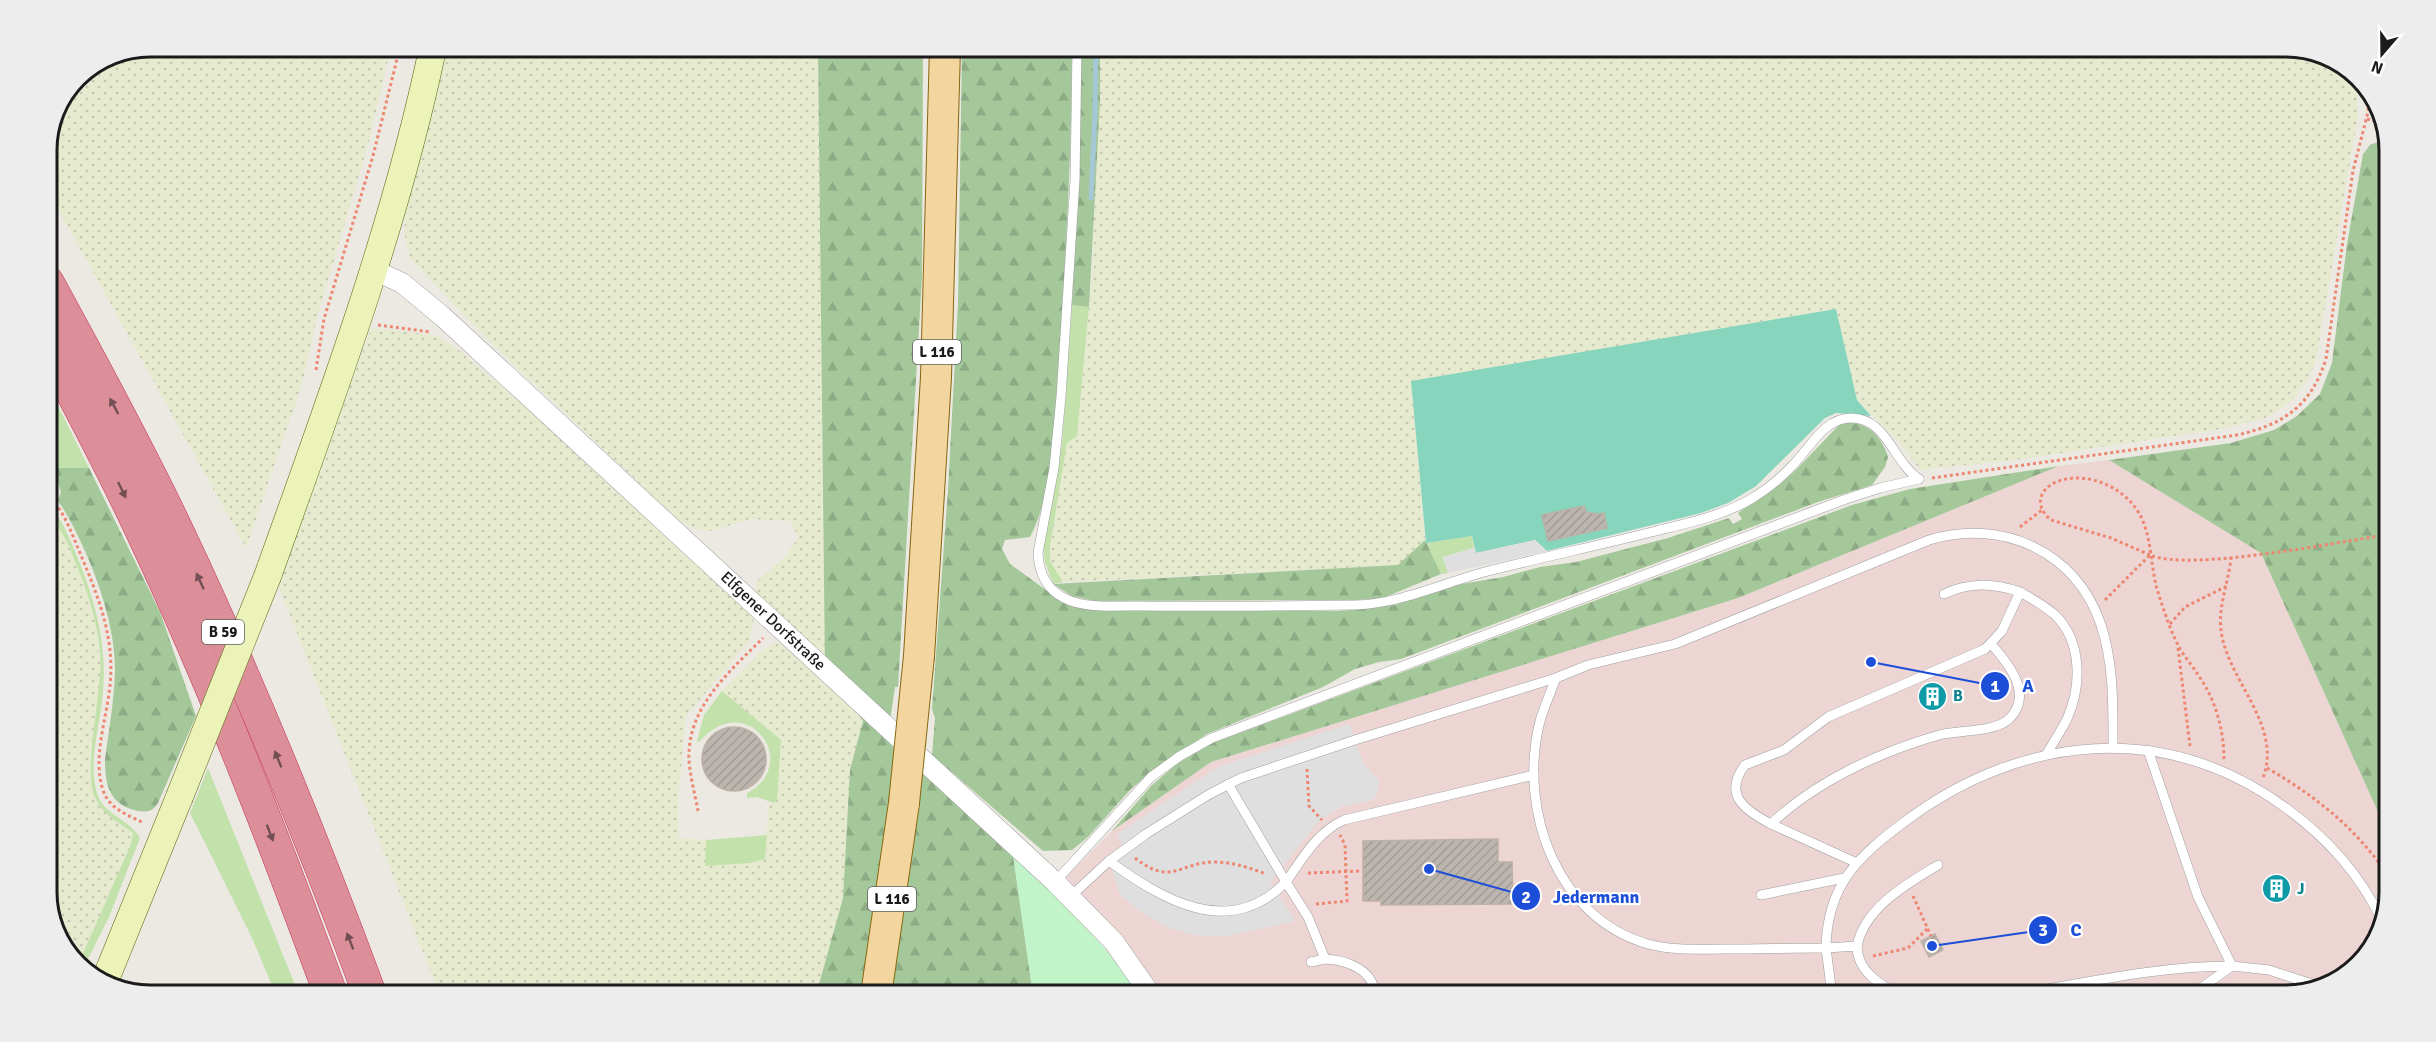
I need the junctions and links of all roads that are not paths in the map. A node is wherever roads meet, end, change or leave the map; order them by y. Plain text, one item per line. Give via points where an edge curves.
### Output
1 (431, 57) edge
2 (945, 57) edge
3 (1077, 57) edge
4 (374, 270) junction
5 (57, 301) edge
6 (57, 364) edge
7 (2020, 592) junction
8 (1944, 594) dead end
9 (1991, 644) junction
10 (1556, 678) junction
11 (2113, 748) junction
12 (2148, 750) junction
13 (2046, 755) junction
14 (1534, 776) junction
15 (1228, 784) junction
16 (1771, 824) junction
17 (1109, 861) junction
18 (1857, 863) junction
19 (1938, 865) dead end
20 (1844, 878) junction
21 (1055, 882) junction
22 (1286, 882) junction
23 (1761, 895) dead end
24 (1070, 897) junction
25 (2377, 911) edge
26 (1857, 946) junction
27 (1826, 948) junction
28 (1325, 959) junction
29 (1311, 962) dead end
30 (2232, 966) junction
31 (107, 975) edge
32 (2307, 982) edge
33 (327, 985) edge
34 (366, 985) edge
35 (878, 985) edge
36 (1143, 985) edge
37 (1372, 985) edge
38 (1831, 985) edge
39 (1884, 985) edge
40 (2074, 985) edge
41 (2206, 985) edge

1 - 4 street
2 - 35 main road, L 116, bridge via 935,400 919,656 904,803
3 - 21 lane via 1074,202 1062,388 1053,476 1038,553 1045,581 1066,599 1091,604 1185,606 1365,605 1387,601 1728,510 1770,485 1824,430 1845,418 1864,420 1877,427 1904,466 1919,479 1846,500 1212,738 1151,777
4 - 21 street, Elfgener Dorfstraße via 414,291 468,339
4 - 31 street, bridge via 268,575
34 -> 5 highway, B 59 via 228,643 177,531
6 -> 33 highway, B 59 via 169,588 225,720
7 - 8 lane via 1980,584
7 - 9 lane via 2002,632
7 - 13 lane via 2057,617 2070,637 2076,658 2072,706
9 - 16 lane via 2010,668 2019,688 2018,706 2009,720 1998,726 1938,735 1872,761 1811,793
9 - 16 lane via 1828,717 1784,750 1745,765 1736,782 1739,801
10 - 11 lane via 1588,665 1688,639 1929,540 1968,533 2009,537 2051,555 2080,585 2096,609 2109,667
10 - 14 lane via 1539,726
10 - 15 lane
11 - 12 lane
11 - 13 lane
12 - 25 lane via 2223,771 2259,789 2328,843 2359,880
12 - 30 lane via 2198,897
13 - 18 lane via 1992,772 1945,795 1902,824
14 - 22 lane via 1344,819 1319,837
14 - 27 lane via 1539,825 1557,868 1586,907 1612,927 1630,937 1668,948
15 - 17 lane via 1188,806
15 - 22 lane
16 - 18 lane
17 - 22 lane via 1157,894 1200,910 1232,910 1257,904
17 - 24 lane
18 - 20 lane
19 - 26 lane via 1907,884 1874,913
20 - 23 lane
20 - 27 lane via 1828,917
21 - 24 street, Elfgener Dorfstraße
22 - 28 lane via 1308,917
24 - 36 street, Elfgener Dorfstraße via 1114,942
26 - 27 lane
26 - 39 lane via 1859,960
27 - 38 lane
28 - 29 lane
28 - 37 lane via 1349,963
30 - 32 lane via 2278,973
30 - 40 lane via 2152,971
30 - 41 lane

